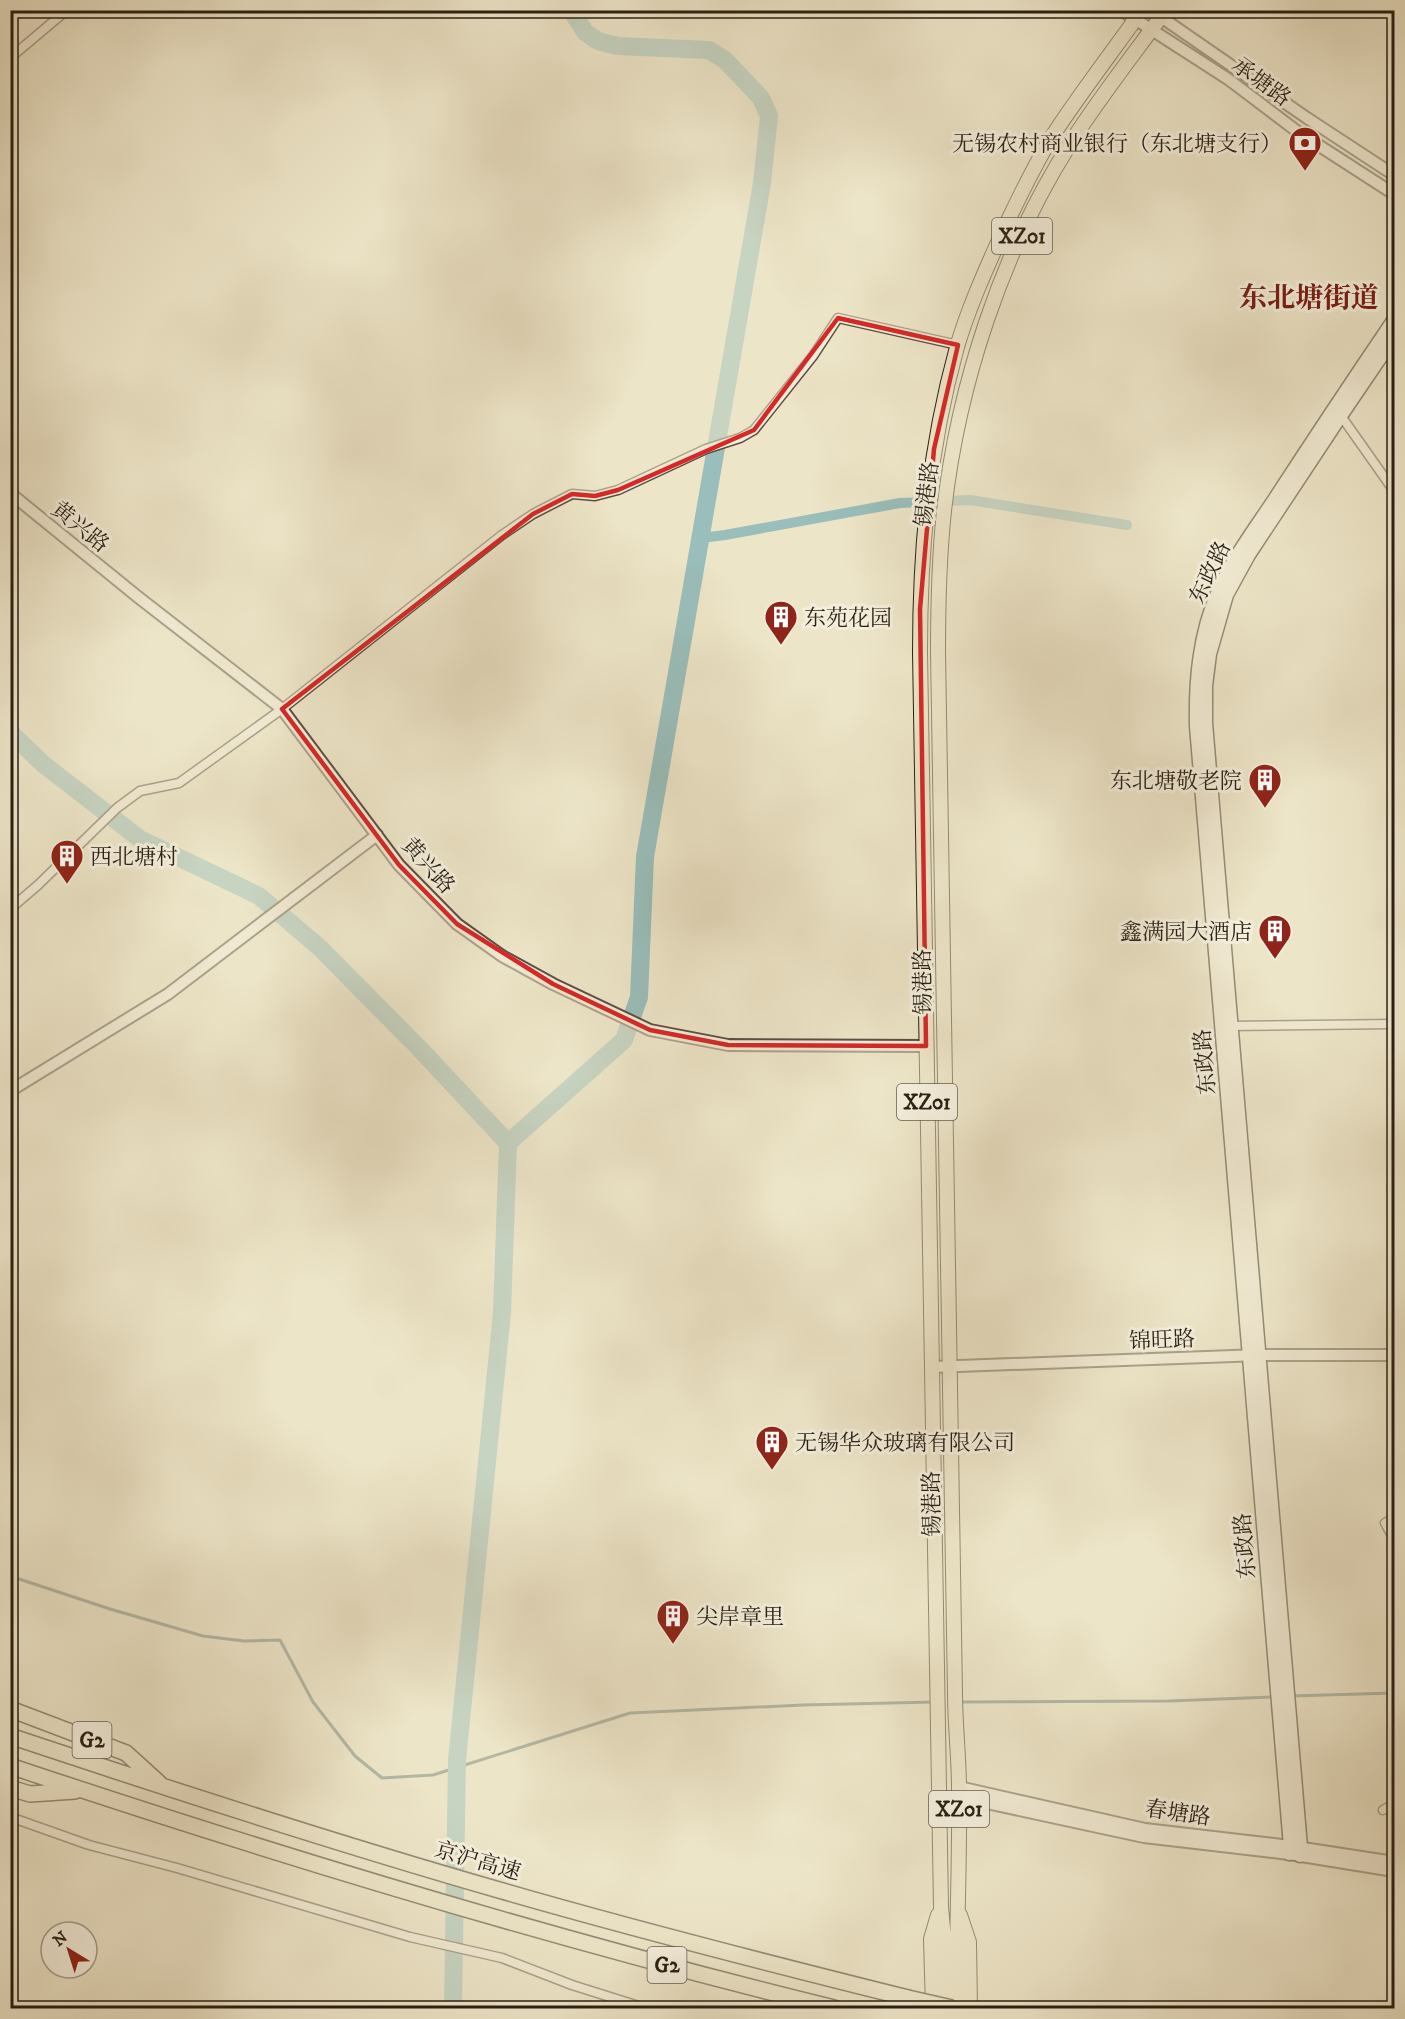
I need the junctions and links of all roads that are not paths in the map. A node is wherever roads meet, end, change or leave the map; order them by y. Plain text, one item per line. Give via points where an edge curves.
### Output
1 (67, 10) edge
2 (1121, 10) edge
3 (1148, 10) edge
4 (1163, 14) edge
5 (1139, 15) edge
6 (1152, 30) junction
7 (10, 58) edge
8 (1395, 175) edge
9 (1395, 194) edge
10 (1395, 319) edge
11 (1395, 339) edge
12 (958, 345) junction
13 (1337, 411) junction
14 (1395, 491) edge
15 (10, 494) edge
16 (282, 709) junction
17 (377, 835) junction
18 (10, 909) edge
19 (1395, 1024) edge
20 (1227, 1026) junction
21 (926, 1046) junction
22 (10, 1091) edge
23 (1255, 1355) junction
24 (1395, 1355) edge
25 (932, 1367) junction
26 (950, 1367) junction
27 (1395, 1518) edge
28 (1395, 1539) edge
29 (10, 1709) edge
30 (10, 1736) edge
31 (10, 1766) edge
32 (10, 1788) edge
33 (164, 1788) junction
34 (83, 1790) junction
35 (959, 1792) junction
36 (1395, 1804) edge
37 (1383, 1810) dead end
38 (13, 1818) edge
39 (10, 1828) edge
40 (1295, 1851) junction
41 (1395, 1862) edge
42 (1395, 1871) edge
43 (941, 1907) junction
44 (958, 1907) junction
45 (645, 2008) edge
46 (834, 2008) edge
47 (933, 2008) edge
48 (946, 2008) edge
49 (952, 2008) edge
50 (957, 2008) edge
51 (970, 2008) edge

1 - 7 street
2 - 5 street, 承塘路
3 - 4 street, 承塘路
4 - 6 main road, 锡港路 / XZ01
4 - 8 street, 承塘路 via 1307,118
5 - 6 street, 承塘路
5 - 12 main road, 锡港路 / XZ01 via 1054,134 1023,188 980,284
6 - 9 street, 承塘路
6 - 26 main road, 锡港路 / XZ01 via 1070,144 1017,245 976,354 946,492 938,652
10 - 13 main road, 东政路
11 - 13 main road, 东政路
12 - 16 street via 838,318 754,430 618,490 595,496 572,494 533,514
12 - 21 main road, 锡港路 / XZ01 via 928,490 920,609
13 - 14 street
13 - 20 main road, 东政路 via 1227,595 1210,654 1206,723
15 - 16 street, 黄兴路
16 - 17 street, 黄兴路
16 - 18 street via 179,783 140,791
17 - 21 street, 黄兴路 via 399,865 457,924 502,957 650,1030 728,1045
17 - 22 street via 168,994
19 - 20 street
20 - 23 main road, 东政路
21 - 25 main road, 锡港路 / XZ01
23 - 24 street, 锦旺路
23 - 26 street, 锦旺路
23 - 40 main road, 东政路
25 - 26 street, 锦旺路
25 - 43 main road, 锡港路 / XZ01
26 - 35 main road, 锡港路 / XZ01
27 - 28 street via 1384,1523
29 - 33 highway, 京沪高速 / G2 via 126,1753
30 - 33 highway
31 - 34 highway
32 - 34 highway, G2 via 30,1794
33 - 49 highway, 京沪高速 / G2, bridge via 501,1891
34 - 46 highway, G2 via 417,1896
35 - 40 street, 春塘路 via 1144,1838
35 - 44 main road, 锡港路 / XZ01
36 - 37 street
38 - 39 street
38 - 45 street via 89,1845 410,1937 502,1958
40 - 41 street, 春塘路
40 - 42 street, 春塘路
43 - 47 main road via 931,1939
43 - 48 main road, 锡港路 / XZ01
44 - 50 main road, 锡港路 / XZ01
44 - 51 main road via 969,1942

